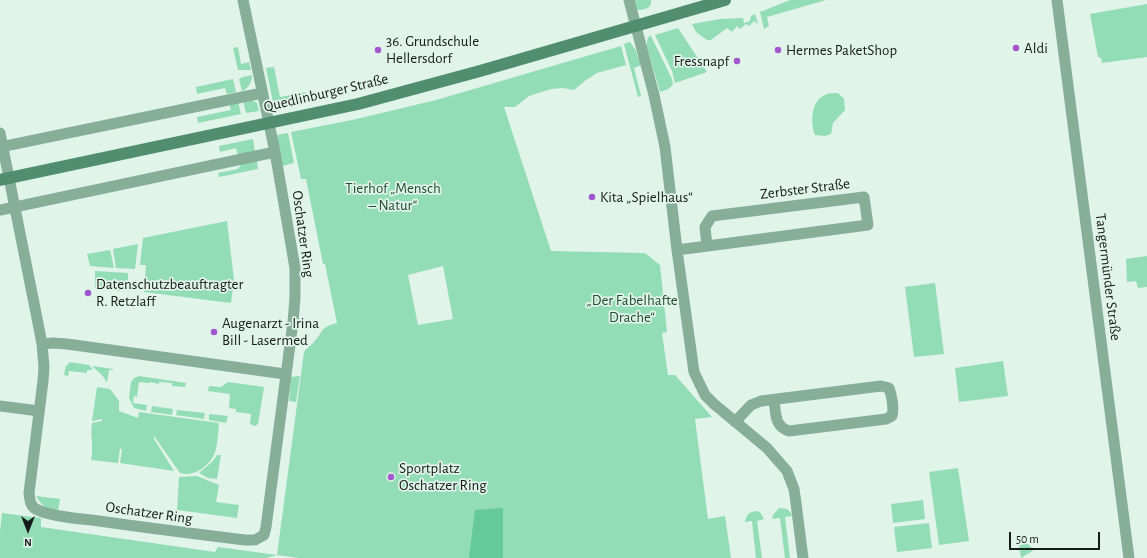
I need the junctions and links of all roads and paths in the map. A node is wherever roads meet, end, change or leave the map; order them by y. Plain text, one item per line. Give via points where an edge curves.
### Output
1 (243, 0) edge
2 (629, 0) edge
3 (724, 0) edge
4 (1057, 0) edge
5 (636, 26) junction
6 (262, 93) junction
7 (268, 123) junction
8 (0, 133) edge
9 (1, 146) edge
10 (275, 152) junction
11 (4, 179) edge
12 (14, 207) junction
13 (0, 210) edge
14 (707, 246) junction
15 (677, 250) junction
16 (42, 344) junction
17 (285, 374) junction
18 (774, 400) junction
19 (0, 406) edge
20 (39, 410) junction
21 (735, 422) junction
22 (803, 558) edge
23 (1129, 558) edge

1 - 6 street, Oschatzer Ring
2 - 5 street
3 - 5 street, Quedlinburger Straße
4 - 23 street, Tangermünder Straße
5 - 7 street, Quedlinburger Straße via 358,104
5 - 15 street via 665,147
6 - 7 street, Oschatzer Ring
6 - 9 street, Quedlinburger Straße
7 - 10 street, Oschatzer Ring
7 - 11 street, Quedlinburger Straße
8 - 9 street, Oschatzer Ring
9 - 11 street, Oschatzer Ring
10 - 12 street
10 - 17 street, Oschatzer Ring via 295,268 295,298
11 - 12 street, Oschatzer Ring
12 - 13 street
12 - 16 street, Oschatzer Ring
14 - 14 street, Zerbster Straße via 868,225 864,197 712,216 705,227
14 - 15 street, Zerbster Straße
15 - 21 street via 694,372 705,395
16 - 17 street via 67,344
16 - 20 street, Oschatzer Ring via 44,374
17 - 20 street, Oschatzer Ring via 266,527 264,535 255,540 61,516 39,511 32,506 29,493
18 - 18 street via 882,386 889,388 893,412 892,416 886,419 789,431 782,429 778,424
18 - 21 street via 751,405
19 - 20 street
21 - 22 street via 767,448 787,470 794,489

